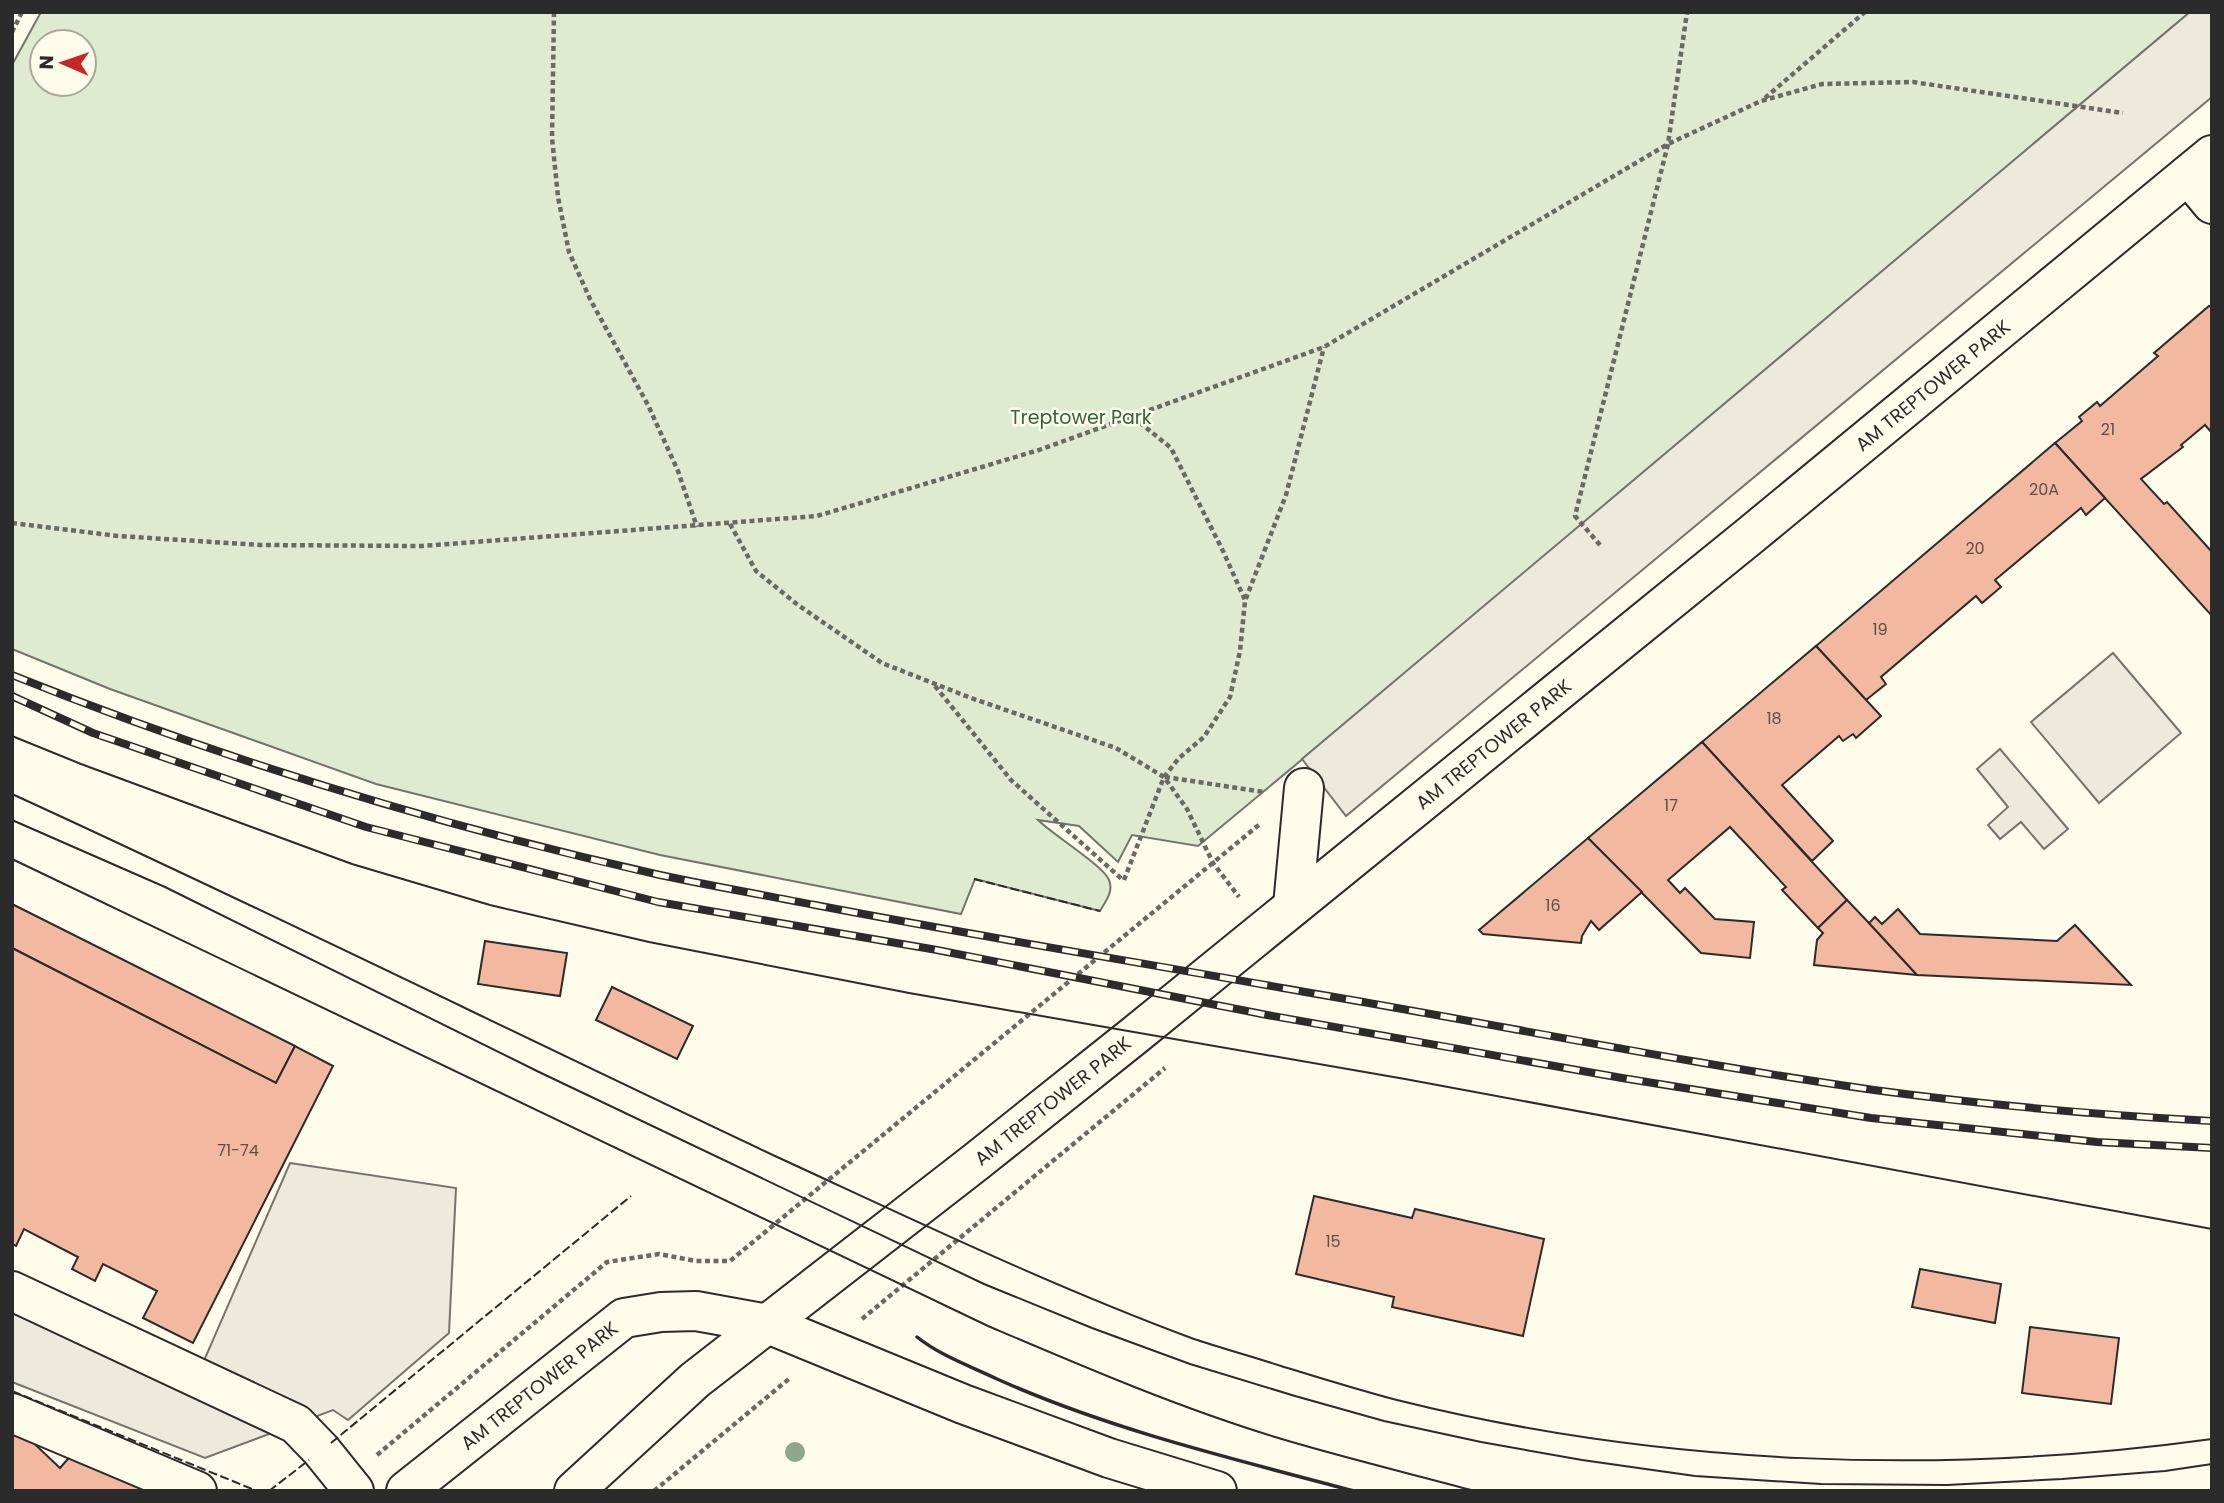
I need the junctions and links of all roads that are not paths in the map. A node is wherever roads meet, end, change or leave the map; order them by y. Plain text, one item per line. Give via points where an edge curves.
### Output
1 (2204, 178) edge
2 (1299, 792) road end
3 (1293, 906) junction
4 (12, 1291) edge
5 (768, 1324) junction
6 (12, 1413) edge
7 (197, 1491) edge
8 (354, 1491) edge
9 (406, 1491) edge
10 (574, 1491) edge
11 (1217, 1491) edge

1 - 3 main road, AM TREPTOWER PARK via 1752,534
2 - 3 main road
3 - 5 main road, AM TREPTOWER PARK
4 - 8 main road via 296,1424
5 - 9 main road, AM TREPTOWER PARK via 696,1311 624,1318
5 - 10 main road, AM TREPTOWER PARK via 695,1380
5 - 11 main road via 963,1404 1109,1458
6 - 7 main road

